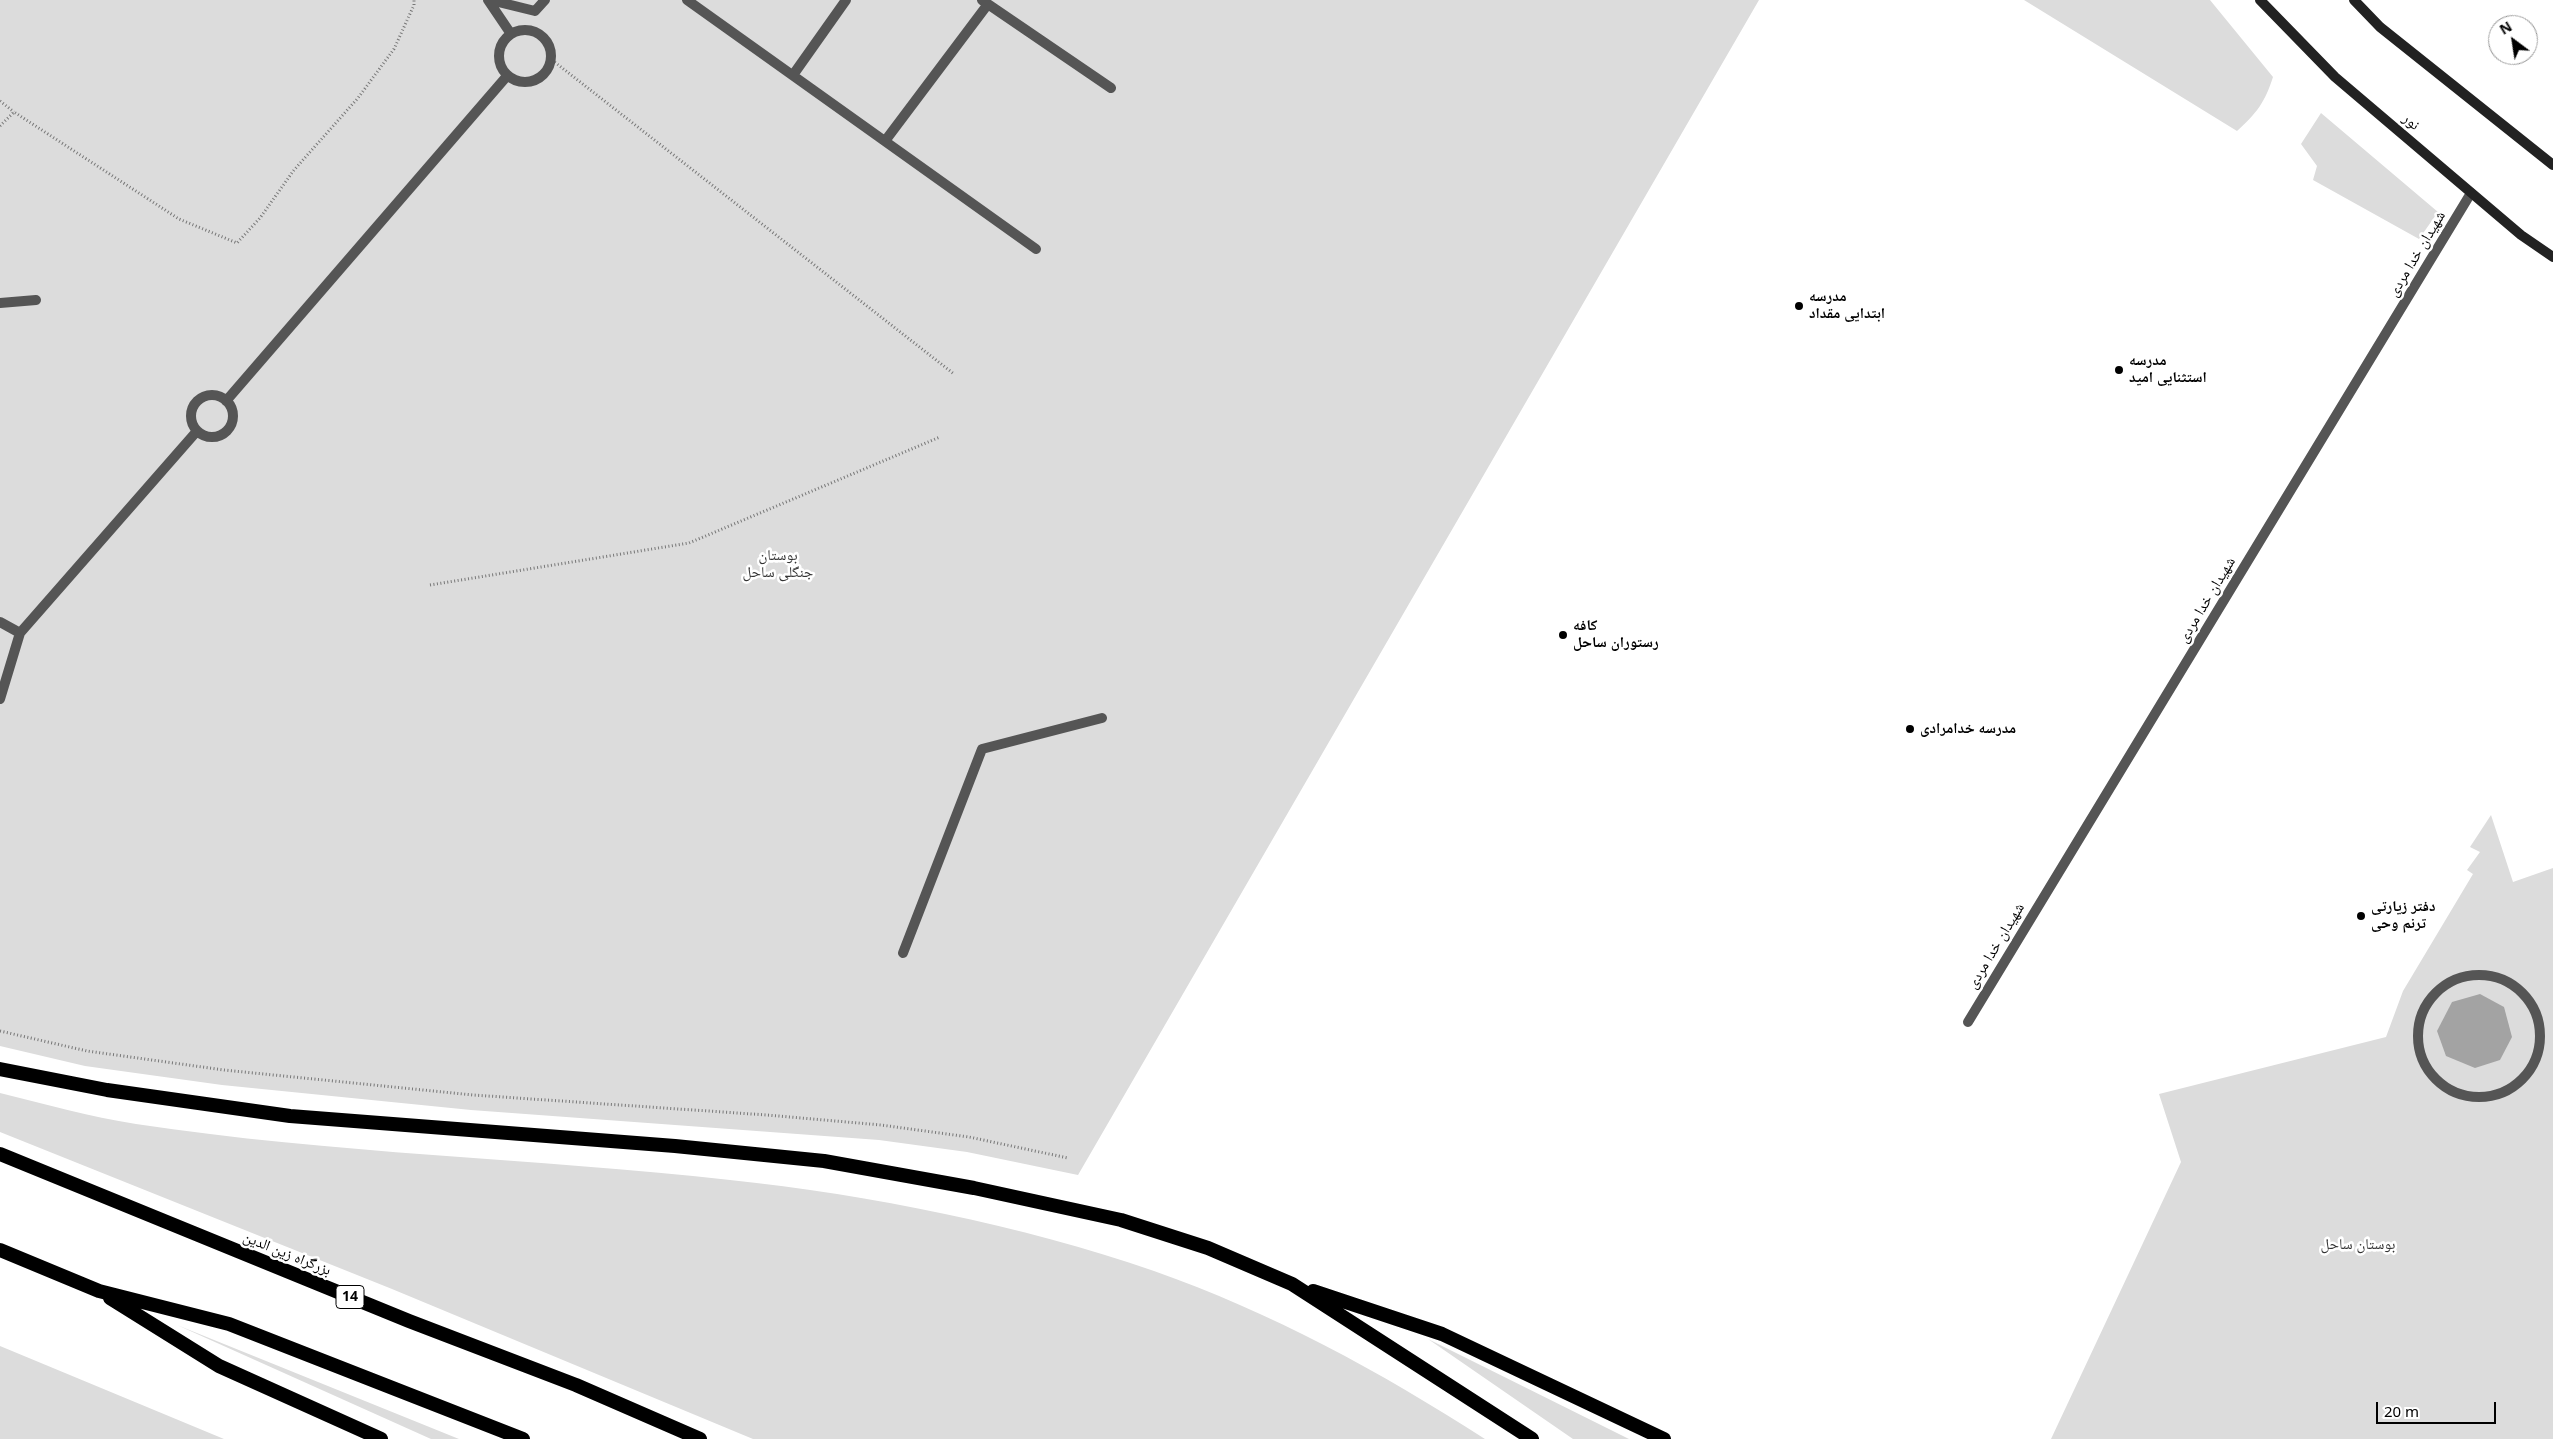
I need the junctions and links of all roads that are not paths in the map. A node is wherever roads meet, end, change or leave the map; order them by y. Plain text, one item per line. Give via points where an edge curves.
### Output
1 (489, 0) edge
2 (546, 0) edge
3 (688, 0) edge
4 (846, 0) edge
5 (2260, 0) edge
6 (2354, 0) edge
7 (985, 2) edge
8 (510, 34) junction
9 (793, 75) junction
10 (507, 76) junction
11 (1111, 88) dead end
12 (884, 141) junction
13 (2553, 165) edge
14 (2471, 193) junction
15 (1036, 249) dead end
16 (2553, 257) edge
17 (36, 300) dead end
18 (0, 303) edge
19 (226, 401) junction
20 (197, 431) junction
21 (0, 622) edge
22 (20, 633) junction
23 (0, 699) edge
24 (1102, 718) dead end
25 (903, 953) dead end
26 (1968, 1022) dead end
27 (2540, 1026) joint
28 (0, 1069) edge
29 (0, 1154) edge
30 (0, 1250) edge
31 (1292, 1284) junction
32 (99, 1291) junction
33 (381, 1439) edge
34 (523, 1439) edge
35 (700, 1439) edge
36 (1532, 1439) edge
37 (1664, 1439) edge

1 - 2 street via 535,11
1 - 8 street
3 - 9 street
4 - 9 street
5 - 14 main road, نور via 2335,77
6 - 13 main road via 2380,27
7 - 11 street
7 - 12 street
8 - 10 street via 498,54
8 - 10 street via 519,30 536,32 548,43 552,60 537,80 521,83
9 - 12 street
10 - 19 street
12 - 15 street
14 - 16 main road, نور
14 - 26 street, شهیدان خدا مردی
17 - 18 street
19 - 20 street via 210,395 196,402 191,417
19 - 20 street via 233,416 225,432 209,437
20 - 22 street
21 - 22 street
22 - 23 street
24 - 25 street via 982,749
27 - 27 street via 2540,1046 2534,1064 2521,1081 2505,1092 2485,1097 2466,1096 2447,1089 2432,1075 2422,1058 2418,1038 2421,1018 2430,1000 2445,986 2476,976 2503,980 2520,991 2533,1007
28 - 31 highway via 107,1090 290,1116 656,1144 824,1161 974,1188 1121,1220 1208,1248
29 - 35 highway, بزرگراه زین الدین / 14 via 409,1321 576,1385
30 - 32 highway
31 - 36 highway
31 - 37 highway via 1442,1334
32 - 33 highway via 219,1366
32 - 34 highway via 229,1324

